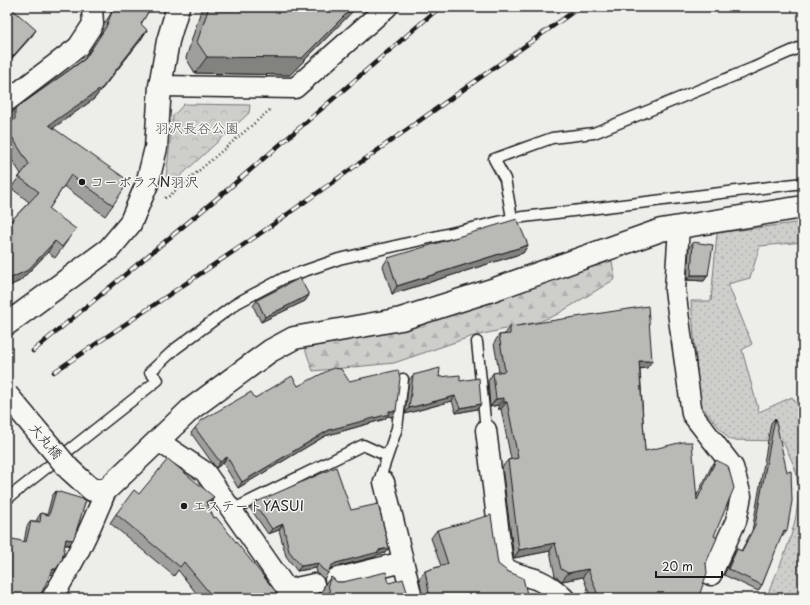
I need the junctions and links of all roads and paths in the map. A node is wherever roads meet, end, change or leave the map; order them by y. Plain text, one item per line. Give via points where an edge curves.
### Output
1 (92, 7) edge
2 (178, 7) edge
3 (387, 7) edge
4 (803, 46) edge
5 (160, 86) junction
6 (296, 88) junction
7 (7, 101) edge
8 (803, 183) edge
9 (138, 206) junction
10 (803, 207) edge
11 (512, 218) junction
12 (679, 227) junction
13 (7, 324) edge
14 (477, 342) dead end
15 (403, 379) dead end
16 (7, 395) edge
17 (486, 430) joint
18 (158, 441) junction
19 (387, 456) junction
20 (384, 482) joint
21 (106, 490) junction
22 (7, 499) edge
23 (232, 510) junction
24 (403, 562) junction
25 (710, 575) dead end
26 (335, 579) edge
27 (314, 584) dead end
28 (290, 594) edge
29 (554, 596) edge
30 (52, 598) edge
31 (412, 598) edge

1 - 7 street via 93,24 78,48
2 - 5 street via 168,41
3 - 6 street
4 - 11 lane via 594,133 552,138 494,159 505,179
5 - 6 street
5 - 9 street via 156,148 147,184
6 - 9 path via 168,197
8 - 11 lane
9 - 13 street via 130,224 109,249
10 - 12 street
11 - 22 lane via 339,259 284,278 236,303 175,349 150,372 158,380
12 - 18 street via 660,230 492,290 401,319 294,338 270,351 191,409
12 - 25 street via 675,290 692,414 733,467 741,496 736,521
14 - 17 lane
15 - 19 lane via 396,428
16 - 21 street, 大丸橋, bridge via 69,469 92,490
17 - 29 street via 503,566 511,573 538,581
18 - 21 street
18 - 23 street via 204,472
19 - 20 lane via 381,475
19 - 23 lane via 363,445
20 - 24 street
21 - 30 street via 74,563
23 - 28 street
24 - 26 street
24 - 31 street
27 - 28 street

